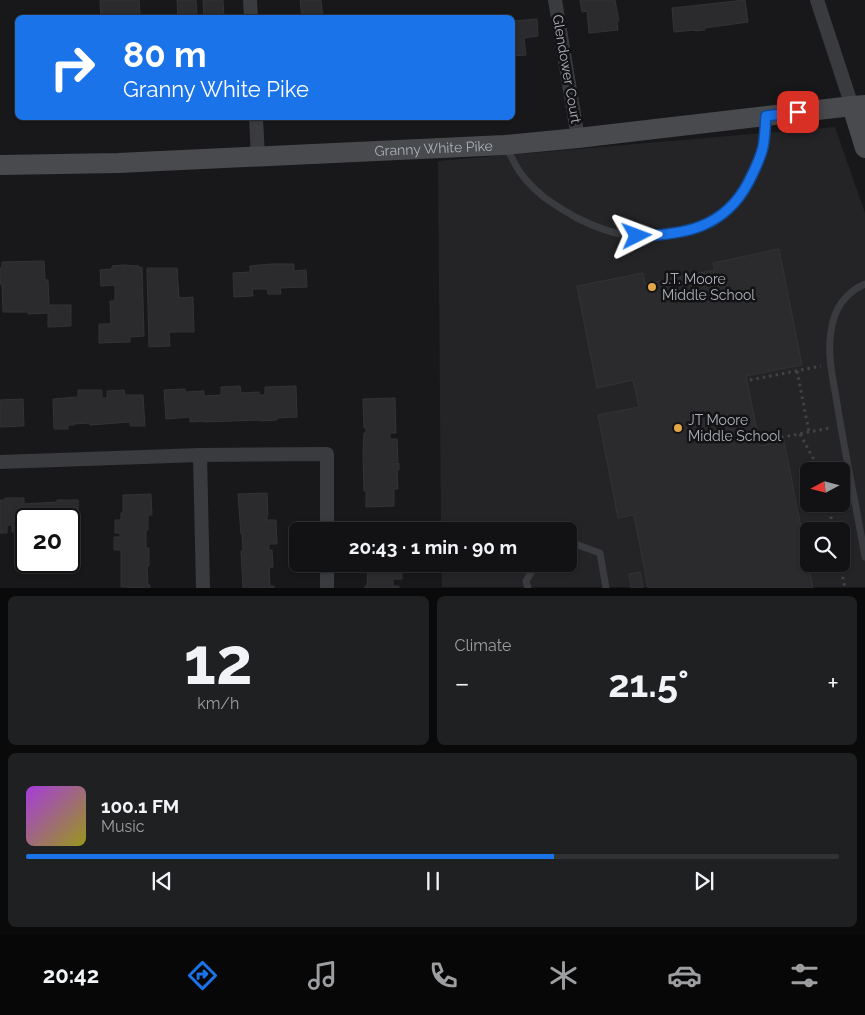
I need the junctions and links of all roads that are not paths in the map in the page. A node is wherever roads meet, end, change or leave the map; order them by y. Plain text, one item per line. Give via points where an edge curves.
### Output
1 (250, 0) edge
2 (555, 0) edge
3 (817, 0) edge
4 (251, 15) edge
5 (858, 105) edge
6 (766, 116) junction
7 (256, 120) edge
8 (578, 138) junction
9 (505, 145) junction
10 (865, 148) edge
11 (258, 157) junction
12 (0, 166) edge
13 (865, 284) edge
14 (200, 455) junction
15 (0, 462) edge
16 (327, 522) edge
17 (577, 545) edge
18 (865, 557) edge
19 (327, 572) edge
20 (531, 572) edge
21 (203, 588) edge
22 (327, 588) edge
23 (528, 588) edge
24 (606, 588) edge

1 - 4 street
2 - 8 street, Glendower Court
3 - 5 street
5 - 6 main road, Granny White Pike
5 - 10 main road
6 - 8 main road, Granny White Pike
6 - 9 lane via 764,138 754,172 733,204 705,225 663,235 608,232 558,206 544,197 520,172
7 - 11 street
8 - 9 main road, Granny White Pike
9 - 11 main road, Granny White Pike
11 - 12 main road, Granny White Pike
13 - 18 lane via 850,292 837,308 829,353
14 - 15 street
14 - 16 street via 327,454
14 - 21 street
17 - 24 lane via 600,554
19 - 22 street
20 - 23 lane via 526,581

